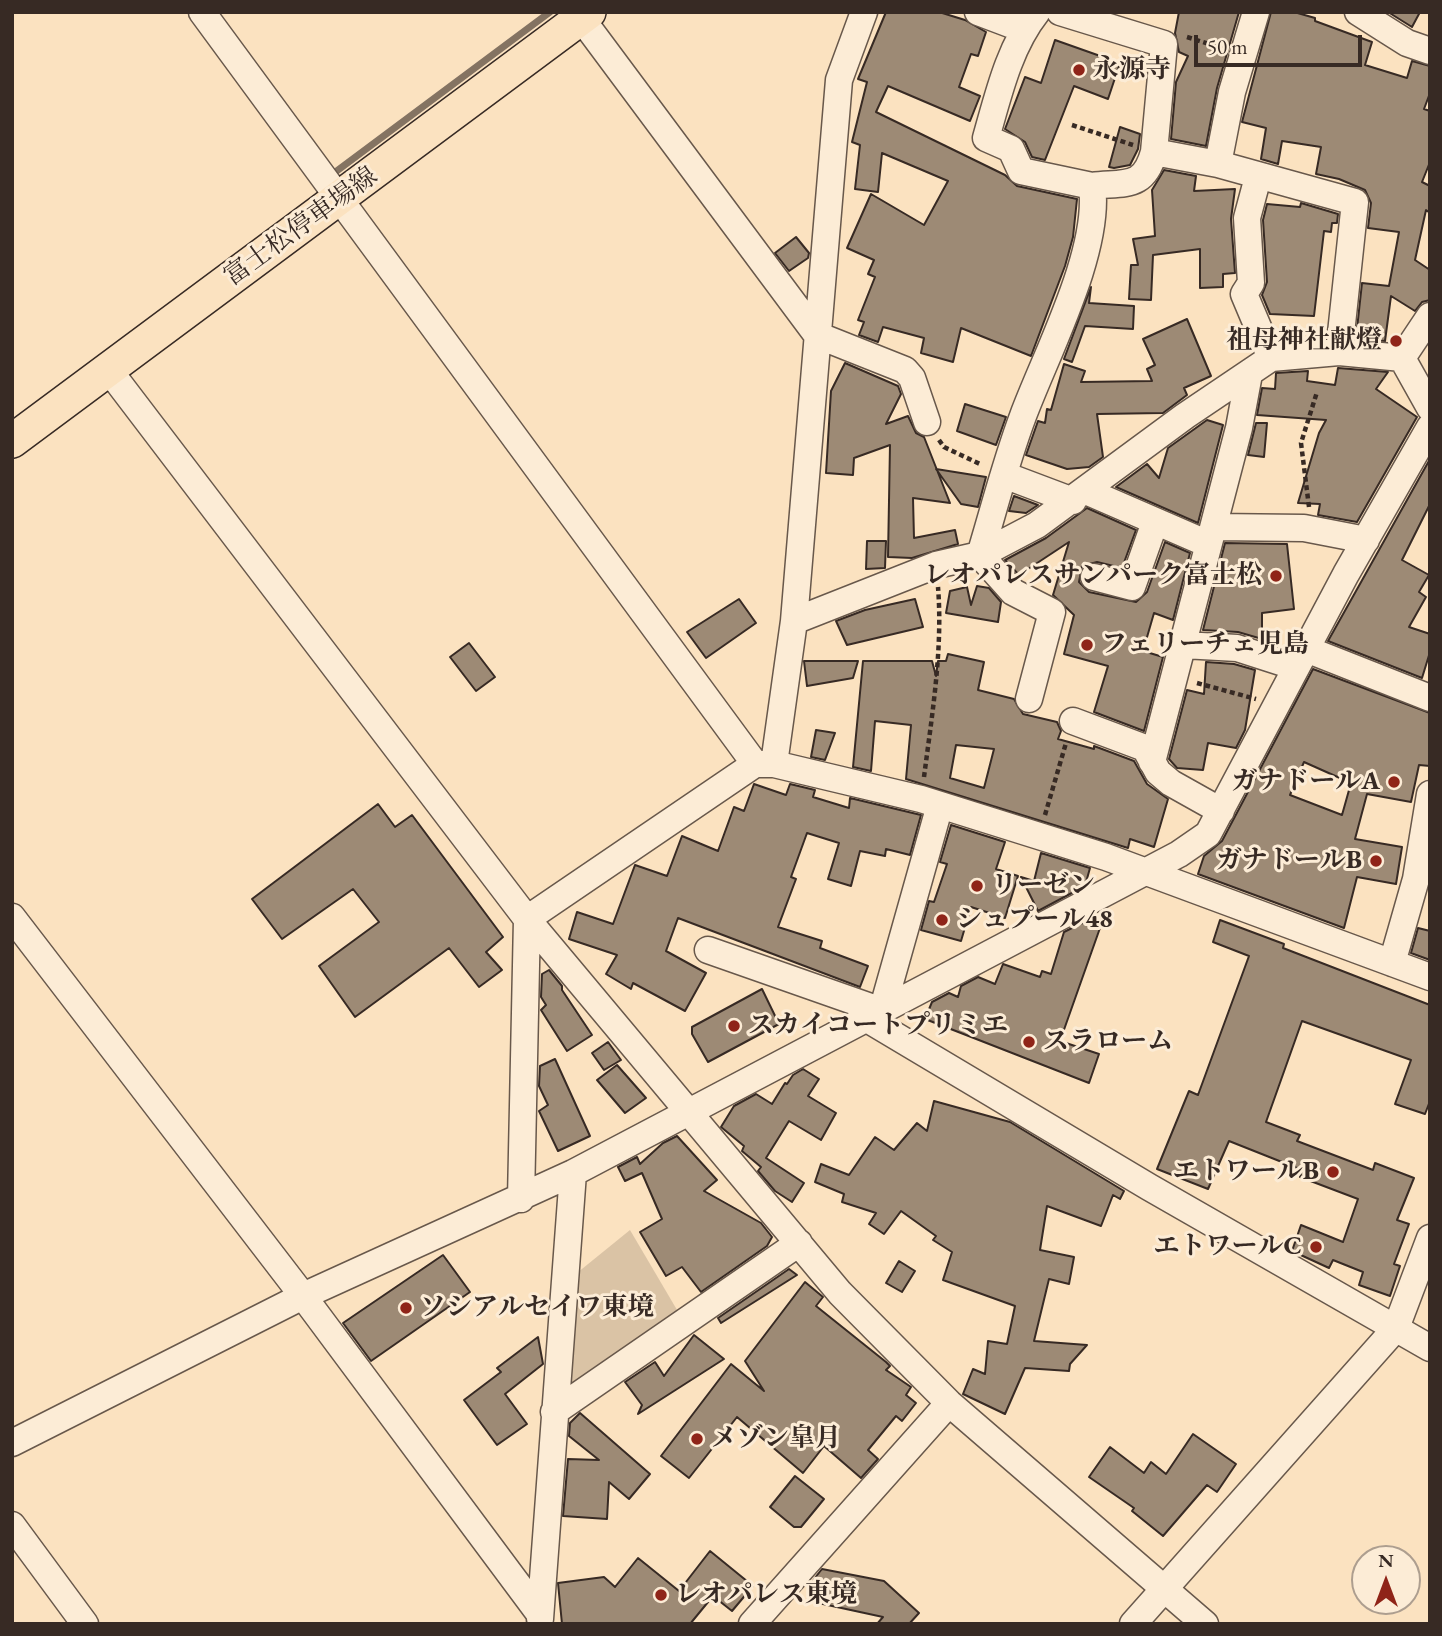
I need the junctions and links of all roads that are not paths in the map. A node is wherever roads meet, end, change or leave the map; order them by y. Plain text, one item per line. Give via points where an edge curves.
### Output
1 (202, 12) edge
2 (863, 12) edge
3 (978, 12) edge
4 (1060, 12) edge
5 (1256, 12) edge
6 (1358, 12) edge
7 (585, 15) edge
8 (1030, 21) edge
9 (1430, 51) edge
10 (1154, 152) junction
11 (1218, 164) junction
12 (1258, 177) junction
13 (1092, 186) junction
14 (339, 199) junction
15 (1430, 316) edge
16 (817, 335) junction
17 (1339, 352) junction
18 (1271, 358) junction
19 (1402, 358) junction
20 (108, 369) junction
21 (1249, 374) junction
22 (1430, 408) edge
23 (927, 422) road end
24 (1430, 427) edge
25 (12, 441) edge
26 (1004, 475) junction
27 (1079, 496) junction
28 (1155, 522) junction
29 (1211, 536) junction
30 (1366, 540) junction
31 (981, 555) junction
32 (1094, 577) dead end
33 (794, 621) junction
34 (1183, 645) junction
35 (1301, 658) junction
36 (1430, 698) edge
37 (1029, 699) dead end
38 (1073, 721) road end
39 (1152, 762) junction
40 (764, 764) junction
41 (1430, 794) edge
42 (931, 802) junction
43 (1221, 811) junction
44 (1145, 872) junction
45 (12, 917) edge
46 (527, 919) junction
47 (708, 950) dead end
48 (1392, 963) junction
49 (1430, 977) edge
50 (873, 1014) junction
51 (691, 1111) junction
52 (573, 1173) junction
53 (521, 1199) junction
54 (1430, 1238) edge
55 (799, 1243) junction
56 (303, 1296) junction
57 (1396, 1328) junction
58 (1430, 1348) edge
59 (949, 1403) junction
60 (554, 1412) junction
61 (12, 1443) edge
62 (12, 1525) edge
63 (1163, 1588) junction
64 (540, 1619) edge
65 (85, 1624) edge
66 (752, 1624) edge
67 (1133, 1624) edge
68 (1205, 1624) edge

1 - 14 street
2 - 16 street via 839,80
3 - 8 street
4 - 10 street via 1164,44
5 - 11 street via 1232,92
6 - 9 street via 1407,43
7 - 14 main road, 富士松停車場線
7 - 16 street
8 - 13 street via 997,97 986,138 1012,149 1021,171
10 - 11 street
10 - 13 street via 1149,172 1138,180
11 - 12 street
12 - 17 street via 1355,202
12 - 18 street via 1247,218 1251,284 1244,293
13 - 26 street via 1095,208 1081,264
14 - 20 main road, 富士松停車場線
14 - 40 street
15 - 19 street
16 - 23 street via 905,370
16 - 33 street
17 - 18 street
17 - 19 street
18 - 21 street
19 - 22 street
20 - 25 main road, 富士松停車場線
20 - 46 street
21 - 27 street
21 - 29 street
24 - 30 street
26 - 27 street
26 - 31 street
27 - 28 street
27 - 31 street
28 - 29 street
28 - 32 street via 1132,587
29 - 30 street via 1311,530
29 - 34 street
30 - 35 street
31 - 33 street via 936,565
31 - 37 street via 1013,592 1052,612
33 - 40 street
34 - 35 street
34 - 39 street
35 - 36 street
35 - 43 street
38 - 39 street via 1145,748
39 - 43 street via 1171,783
40 - 42 street
40 - 46 street
41 - 48 street via 1416,880
42 - 44 street
42 - 50 street
43 - 44 street via 1208,834
44 - 48 street
44 - 50 street
45 - 56 street
46 - 51 street
46 - 53 street
47 - 50 street
48 - 49 street
50 - 51 street
50 - 57 street via 1149,1187
51 - 52 street
51 - 55 street
52 - 53 street
52 - 60 street
53 - 56 street
54 - 57 street
55 - 59 street via 840,1293
55 - 60 street
56 - 61 street
56 - 64 street
57 - 58 street
57 - 63 street
59 - 63 street
59 - 66 street
60 - 64 street
62 - 65 street
63 - 67 street
63 - 68 street

